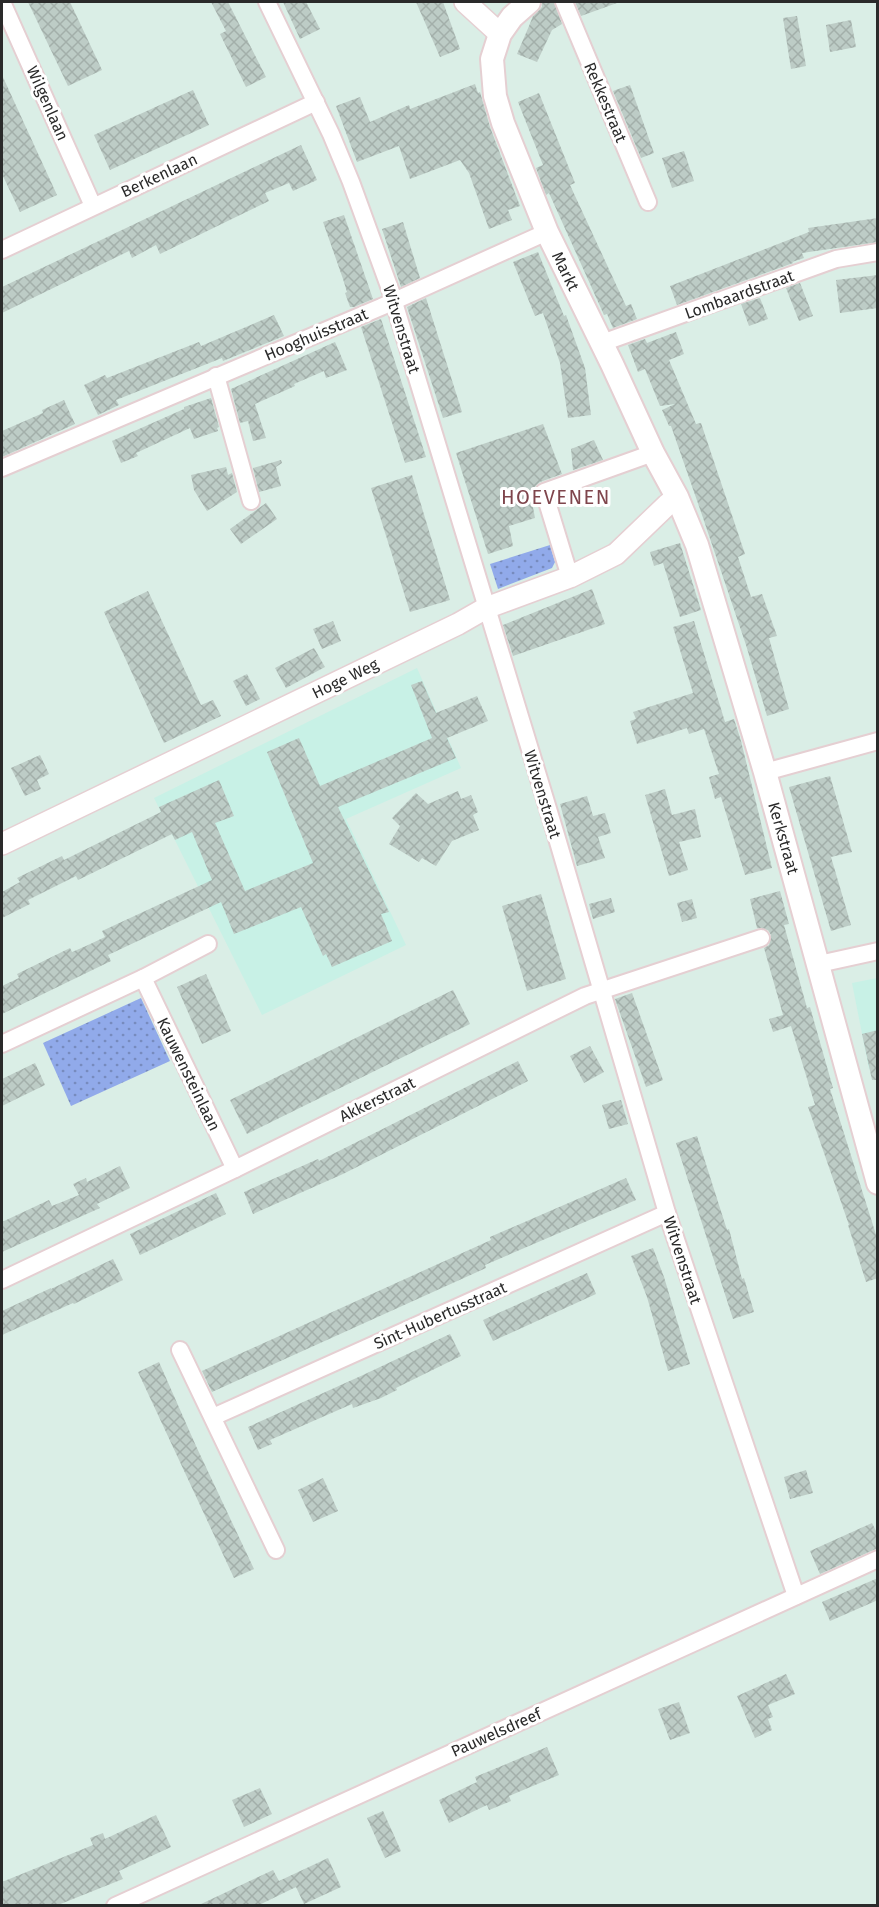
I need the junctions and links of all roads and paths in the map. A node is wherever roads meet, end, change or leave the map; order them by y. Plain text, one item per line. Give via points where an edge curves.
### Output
1 (2, 2) edge
2 (267, 2) edge
3 (465, 2) edge
4 (529, 2) edge
5 (564, 2) edge
6 (6, 21) edge
7 (500, 34) junction
8 (316, 102) junction
9 (648, 202) dead end
10 (93, 206) junction
11 (547, 232) junction
12 (2, 250) edge
13 (878, 252) edge
14 (393, 301) junction
15 (602, 343) junction
16 (216, 376) junction
17 (653, 453) junction
18 (2, 468) edge
19 (677, 497) junction
20 (251, 501) dead end
21 (570, 577) junction
22 (486, 608) junction
23 (878, 741) edge
24 (765, 772) junction
25 (2, 844) edge
26 (761, 938) dead end
27 (208, 944) dead end
28 (878, 951) edge
29 (819, 964) junction
30 (142, 978) junction
31 (600, 990) junction
32 (2, 1044) edge
33 (235, 1169) junction
34 (878, 1183) edge
35 (667, 1213) junction
36 (2, 1280) edge
37 (180, 1350) dead end
38 (213, 1417) junction
39 (276, 1550) dead end
40 (878, 1559) edge
41 (796, 1596) junction
42 (115, 1905) edge

1 - 6 street, Wilgenlaan
2 - 8 street, Witvenstraat
3 - 7 street
4 - 7 main road
5 - 9 street, Rekkestraat
6 - 10 street, Wilgenlaan
7 - 11 main road, Markt via 492,59 495,96
8 - 10 street, Berkenlaan
8 - 14 street, Witvenstraat via 351,182
10 - 12 street, Berkenlaan
11 - 14 street, Hooghuisstraat
11 - 15 main road, Markt
13 - 15 street, Lombaardstraat via 836,259
14 - 16 street, Hooghuisstraat
14 - 22 street, Witvenstraat
15 - 17 main road, Markt
16 - 18 street, Hooghuisstraat
16 - 20 street
17 - 19 main road, Markt
17 - 21 street via 544,492
19 - 21 street, Hoge Weg via 616,554
19 - 24 main road, Kerkstraat via 697,545
21 - 22 street, Hoge Weg
22 - 25 street, Hoge Weg
22 - 31 street, Witvenstraat
23 - 24 street
24 - 29 main road, Kerkstraat
26 - 31 street, Akkerstraat
27 - 30 street
28 - 29 street
29 - 34 main road, Kerkstraat
30 - 32 street
30 - 33 street, Kauwensteinlaan
31 - 33 street, Akkerstraat
31 - 35 street, Witvenstraat
33 - 36 street, Akkerstraat
35 - 38 street, Sint-Hubertusstraat
35 - 41 street, Witvenstraat
37 - 38 street
38 - 39 street
40 - 41 street, Pauwelsdreef
41 - 42 street, Pauwelsdreef

